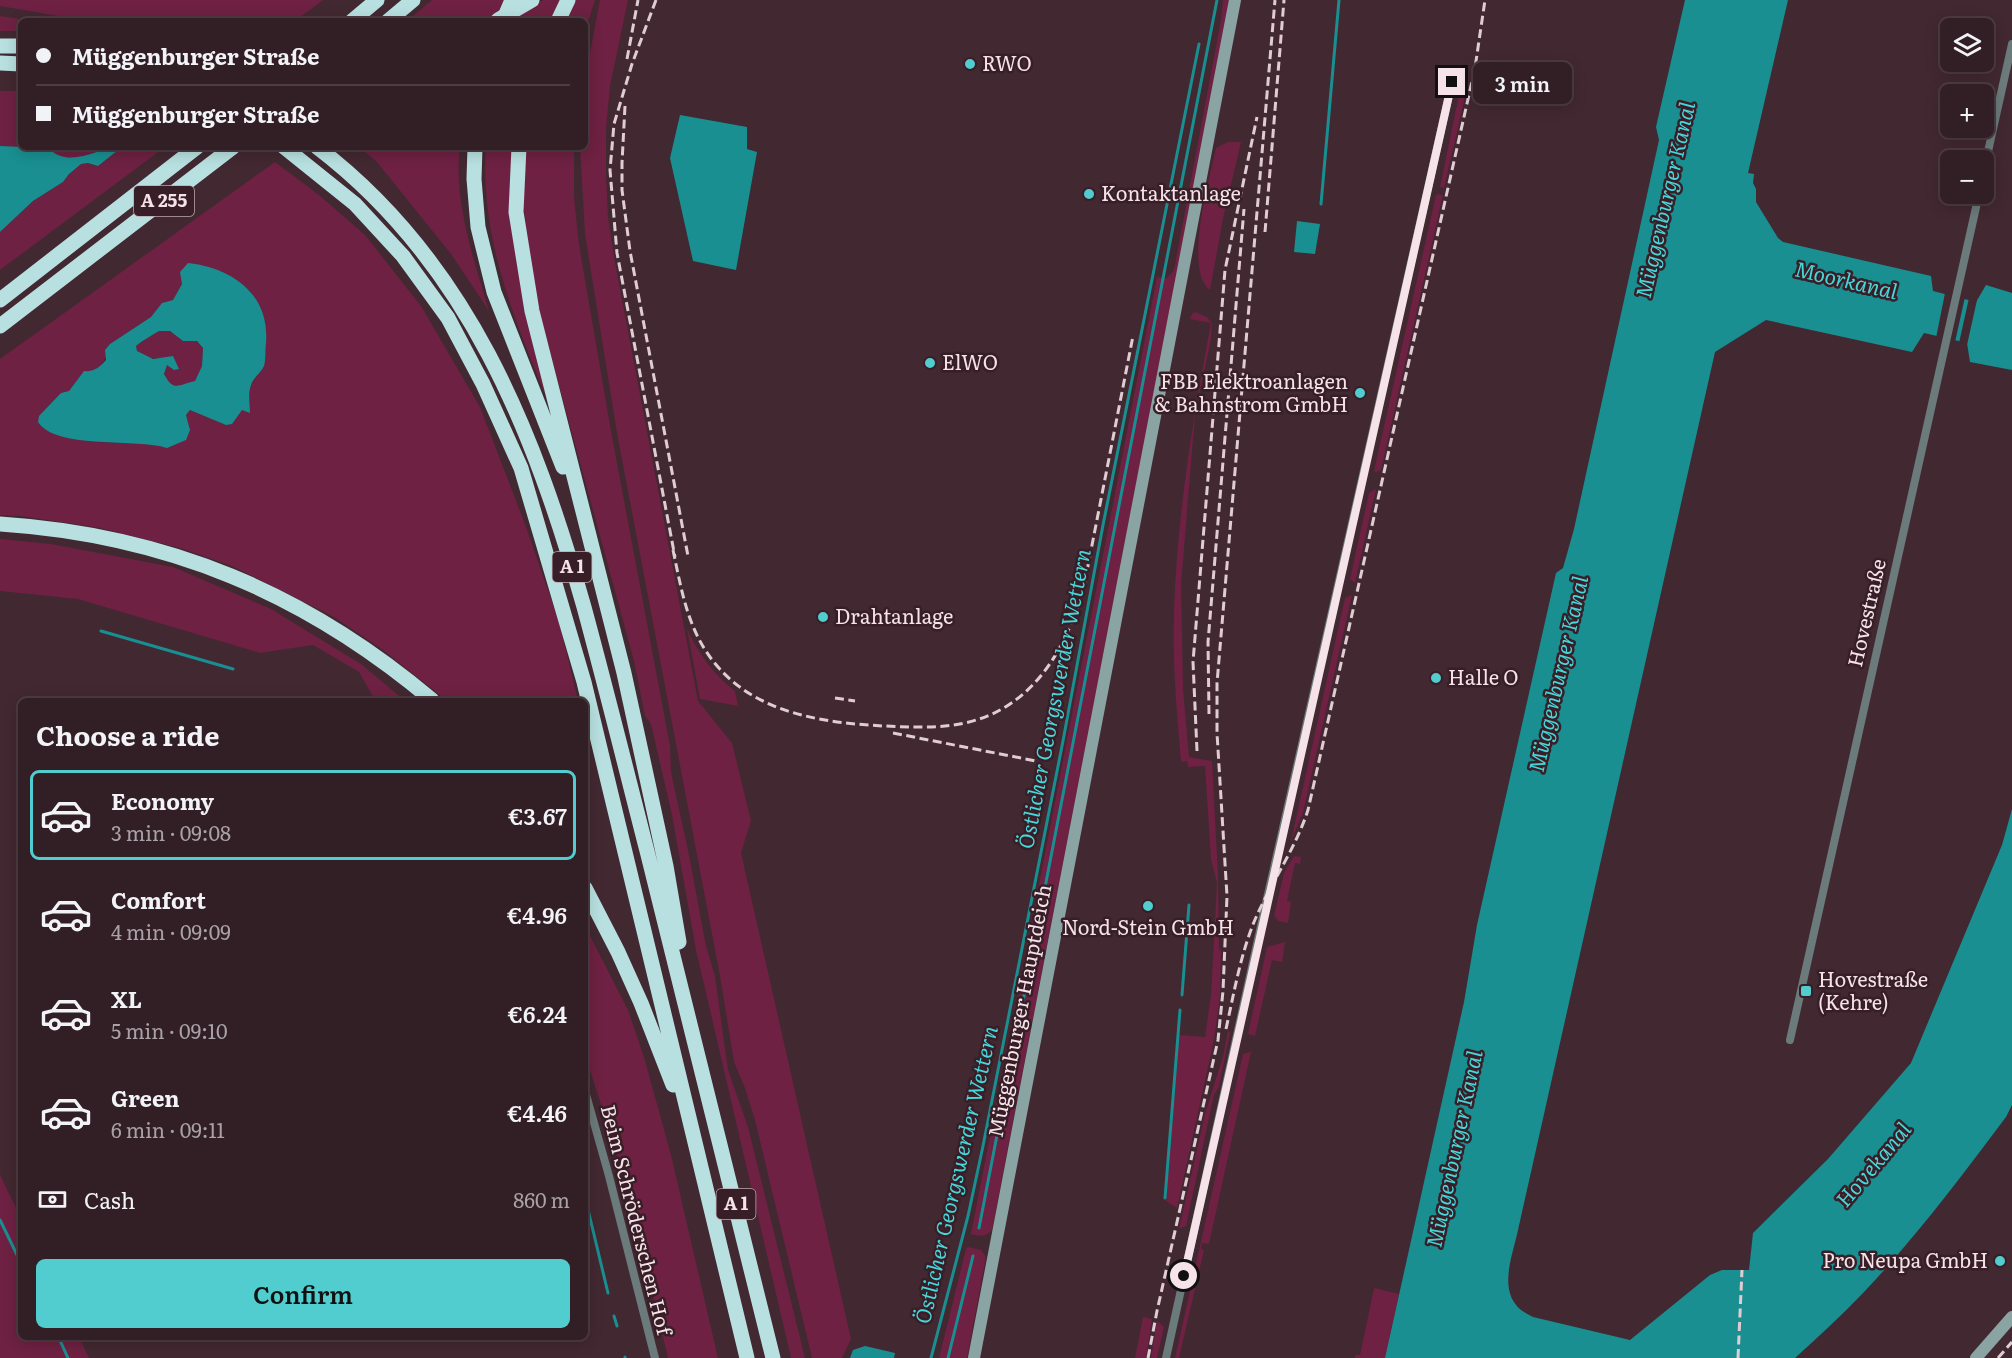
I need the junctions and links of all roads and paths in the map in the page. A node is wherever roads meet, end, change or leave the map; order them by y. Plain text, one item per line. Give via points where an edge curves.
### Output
1 (377, 0) edge
2 (412, 0) edge
3 (512, 0) edge
4 (532, 0) edge
5 (568, 0) edge
6 (1235, 0) edge
7 (356, 18) edge
8 (391, 18) edge
9 (501, 18) edge
10 (504, 18) edge
11 (559, 18) edge
12 (2012, 44) edge
13 (0, 46) edge
14 (18, 46) edge
15 (0, 63) edge
16 (18, 64) edge
17 (1452, 82) dead end
18 (193, 150) edge
19 (229, 150) edge
20 (288, 150) edge
21 (321, 150) edge
22 (475, 150) edge
23 (519, 150) edge
24 (1988, 150) edge
25 (1976, 204) edge
26 (0, 300) edge
27 (0, 326) edge
28 (584, 520) junction
29 (0, 524) edge
30 (430, 698) edge
31 (588, 698) edge
32 (588, 698) edge
33 (588, 894) edge
34 (1790, 1040) dead end
35 (699, 1051) junction
36 (588, 1102) edge
37 (690, 1127) junction
38 (2012, 1317) edge
39 (655, 1358) edge
40 (747, 1358) edge
41 (773, 1358) edge
42 (974, 1358) edge
43 (1166, 1358) edge
44 (1976, 1358) edge

1 - 7 highway
2 - 8 highway
3 - 10 highway, bridge
4 - 9 highway
5 - 11 highway
6 - 42 street, Müggenburger Hauptdeich
12 - 24 street
13 - 14 highway
15 - 16 highway
17 - 43 street
18 - 26 highway, A 255
19 - 27 highway, A 255
20 - 31 highway via 355,204 403,256 448,318 521,468
21 - 35 highway, A 1 via 369,191 417,243 480,336 524,429 556,514 584,609
22 - 28 highway via 478,227 494,292
23 - 28 highway via 516,212 532,312
25 - 34 street, Hovestraße
28 - 35 highway via 646,772
29 - 30 highway via 54,528 115,539 227,574 275,595 371,651
32 - 37 highway
33 - 37 highway, A 1 via 641,1003
35 - 41 highway, A 1
36 - 39 street, Beim Schröderschen Hof
37 - 40 highway, A 1
38 - 44 street

